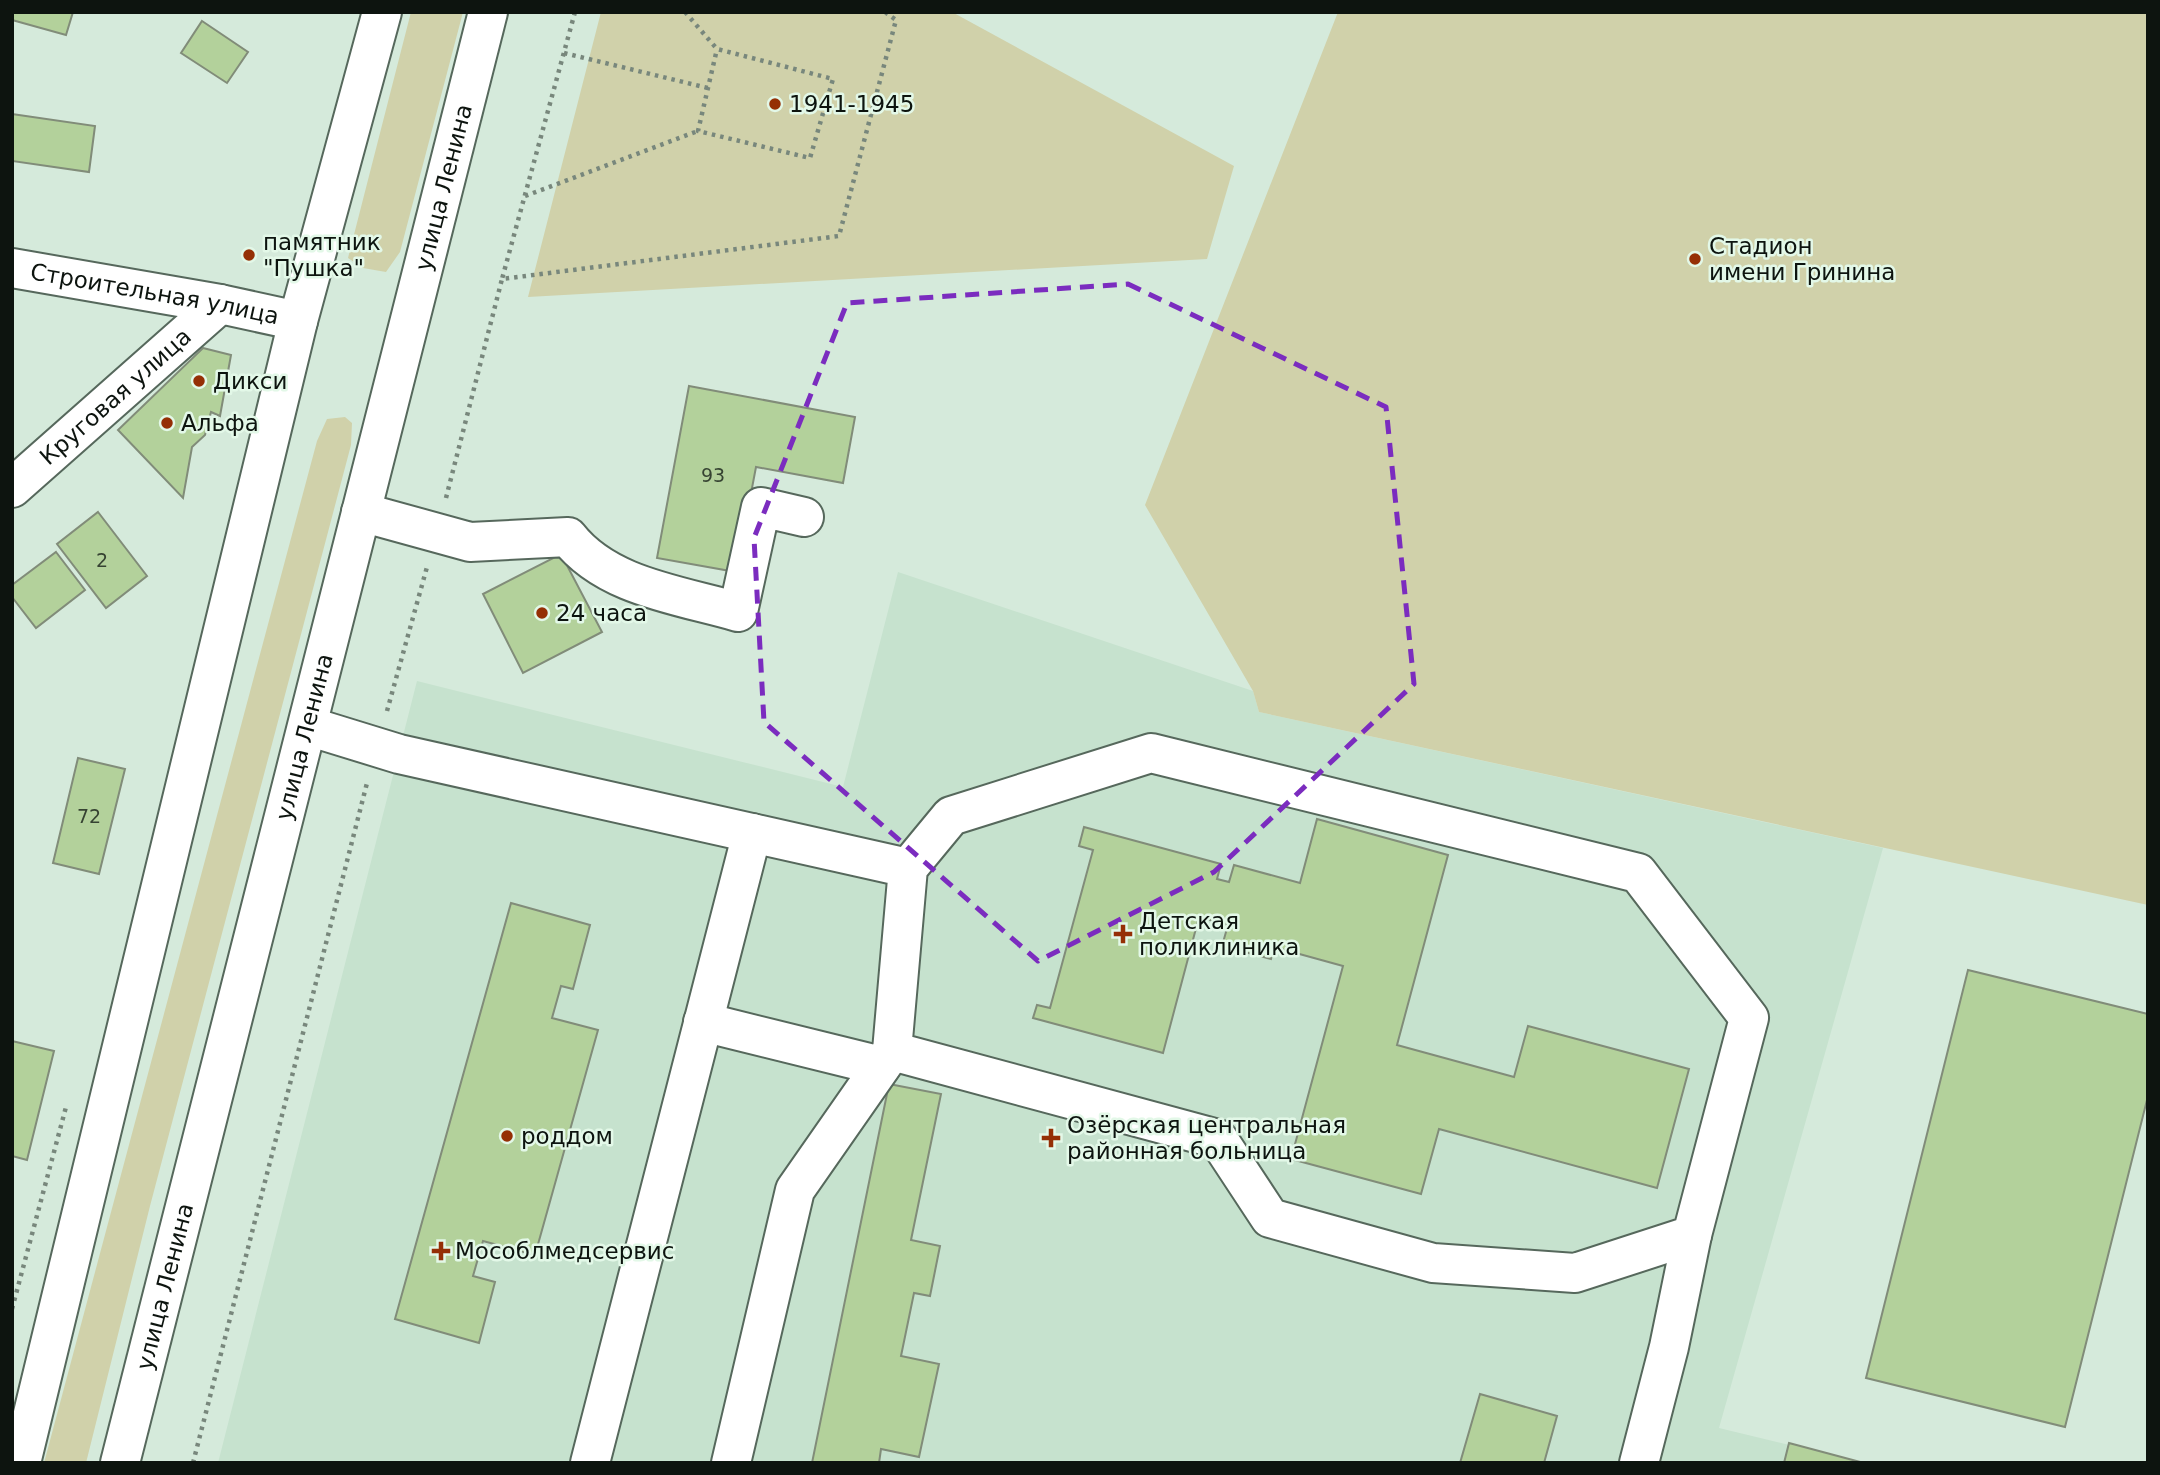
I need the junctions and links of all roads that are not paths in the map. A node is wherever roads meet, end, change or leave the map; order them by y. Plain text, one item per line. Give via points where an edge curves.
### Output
1 (382, 12) edge
2 (488, 12) edge
3 (12, 268) edge
4 (220, 304) junction
5 (298, 321) junction
6 (12, 488) edge
7 (361, 512) junction
8 (804, 517) dead end
9 (308, 726) junction
10 (752, 832) junction
11 (908, 868) junction
12 (704, 1022) junction
13 (886, 1059) junction
14 (1692, 1235) junction
15 (18, 1460) edge
16 (120, 1463) edge
17 (590, 1463) edge
18 (731, 1463) edge
19 (1639, 1463) edge

1 - 5 main road
2 - 7 main road, улица Ленина
3 - 4 main road, Строительная улица
4 - 5 main road, Строительная улица
4 - 6 main road, Круговая улица
5 - 15 main road
7 - 8 main road via 470,542 568,537 580,552 618,578 738,612 761,507
7 - 9 main road, улица Ленина
9 - 10 main road via 377,747
9 - 16 main road, улица Ленина
10 - 11 main road
10 - 12 main road
11 - 13 main road
11 - 14 main road via 951,816 1151,752 1638,873 1749,1018
12 - 13 main road
12 - 17 main road
13 - 14 main road via 1218,1139 1270,1218 1433,1263 1575,1273
13 - 18 main road via 795,1190
14 - 19 main road

